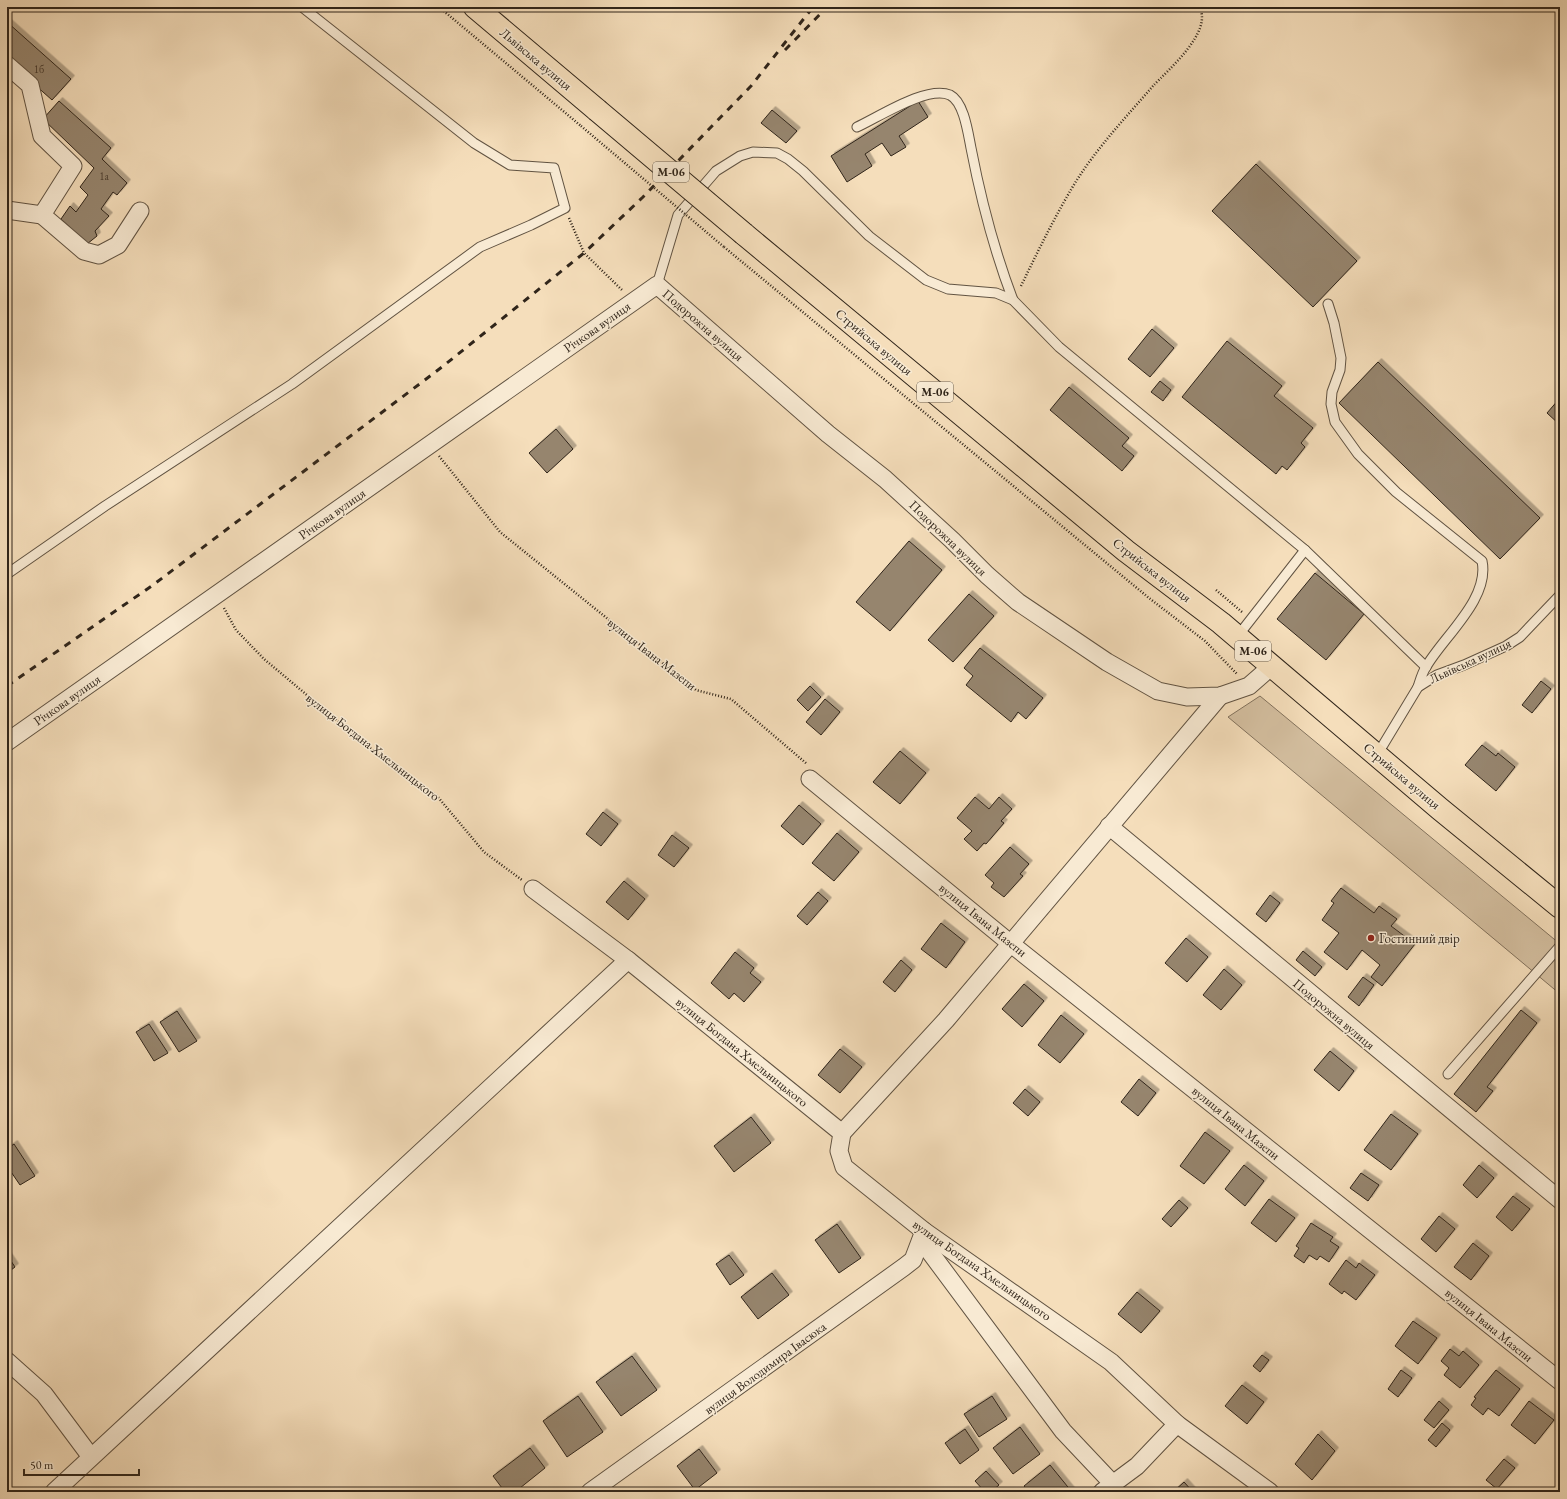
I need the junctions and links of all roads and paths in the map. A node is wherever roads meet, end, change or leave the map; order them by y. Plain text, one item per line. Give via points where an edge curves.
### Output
1 (302, 7) edge
2 (439, 7) edge
3 (475, 7) edge
4 (1199, 7) edge
5 (7, 65) edge
6 (857, 127) dead end
7 (565, 208) junction
8 (7, 210) edge
9 (140, 211) dead end
10 (42, 215) junction
11 (744, 234) joint
12 (657, 285) junction
13 (1013, 300) junction
14 (634, 301) junction
15 (1328, 304) dead end
16 (430, 445) junction
17 (1305, 550) junction
18 (7, 574) edge
19 (1216, 590) dead end
20 (217, 595) junction
21 (1560, 595) edge
22 (1251, 620) junction
23 (1237, 638) junction
24 (1272, 666) junction
25 (1426, 667) junction
26 (1248, 686) junction
27 (1418, 687) junction
28 (1220, 696) junction
29 (7, 742) edge
30 (1377, 755) junction
31 (810, 779) joint
32 (1109, 826) junction
33 (533, 889) joint
34 (1560, 907) edge
35 (1010, 943) junction
36 (1560, 946) edge
37 (628, 960) junction
38 (1448, 1074) dead end
39 (842, 1133) junction
40 (1560, 1200) edge
41 (923, 1235) junction
42 (7, 1361) edge
43 (1560, 1381) edge
44 (1177, 1424) junction
45 (91, 1457) junction
46 (1108, 1488) edge
47 (54, 1492) edge
48 (590, 1492) edge
49 (1270, 1492) edge

1 - 7 lane via 474,143 510,165 554,168
2 - 26 path, bridge via 724,247 1137,588 1205,641
3 - 11 highway, Львівська вулиця / М-06, bridge
4 - 13 path via 1202,22 1198,33 1184,54 1132,110 1076,182
5 - 10 street via 30,85 42,136 73,166
6 - 13 lane via 919,96 931,93 951,95 959,103 966,124 979,192 998,260
7 - 14 path via 584,253
7 - 18 lane via 480,247 292,384 112,501
8 - 10 street
9 - 10 street via 118,245 99,255 84,251
11 - 23 highway, Стрийська вулиця / М-06 via 1126,551
12 - 13 lane via 678,215 716,171 740,156 766,151 788,159 869,236 926,280 938,286 961,291 996,293
12 - 14 street, Річкова вулиця
12 - 28 street, Подорожна вулиця via 828,434 885,479 1018,602 1107,662 1158,691 1187,697
13 - 17 lane via 1059,347
14 - 16 street, Річкова вулиця
15 - 25 lane via 1340,358 1340,370 1332,392 1331,404 1335,422 1358,454 1396,492 1482,561 1484,571 1475,597
16 - 20 street, Річкова вулиця
16 - 31 path, вулиця Івана Мазепи via 500,532 696,690 731,699 810,768
17 - 22 lane
17 - 25 lane
19 - 22 path
20 - 29 street, Річкова вулиця
20 - 33 path, вулиця Богдана Хмельницького via 236,630 264,659 376,753 437,796 484,852
21 - 27 lane, Львівська вулиця via 1520,637 1506,646 1437,675
22 - 23 lane
23 - 24 highway, Стрийська вулиця / М-06
24 - 26 street, Подорожна вулиця
24 - 30 highway, Стрийська вулиця / М-06
25 - 27 lane
26 - 28 street, Подорожна вулиця
27 - 30 lane, Львівська вулиця
28 - 32 street
30 - 34 highway, Стрийська вулиця / М-06
31 - 35 street, вулиця Івана Мазепи
32 - 35 street
32 - 40 street, Подорожна вулиця
33 - 37 street, вулиця Богдана Хмельницького
35 - 39 street via 946,1020
35 - 43 street, вулиця Івана Мазепи
36 - 38 lane
37 - 39 street, вулиця Богдана Хмельницького
37 - 45 street
39 - 41 street, вулиця Богдана Хмельницького via 839,1151 844,1167
41 - 44 street, вулиця Богдана Хмельницького via 1112,1362
41 - 46 street via 1063,1431
41 - 48 street, вулиця Володимира Івасюка via 913,1260 904,1267
42 - 45 street via 44,1394
44 - 46 street via 1137,1466
44 - 49 street, вулиця Богдана Хмельницького
45 - 47 street

